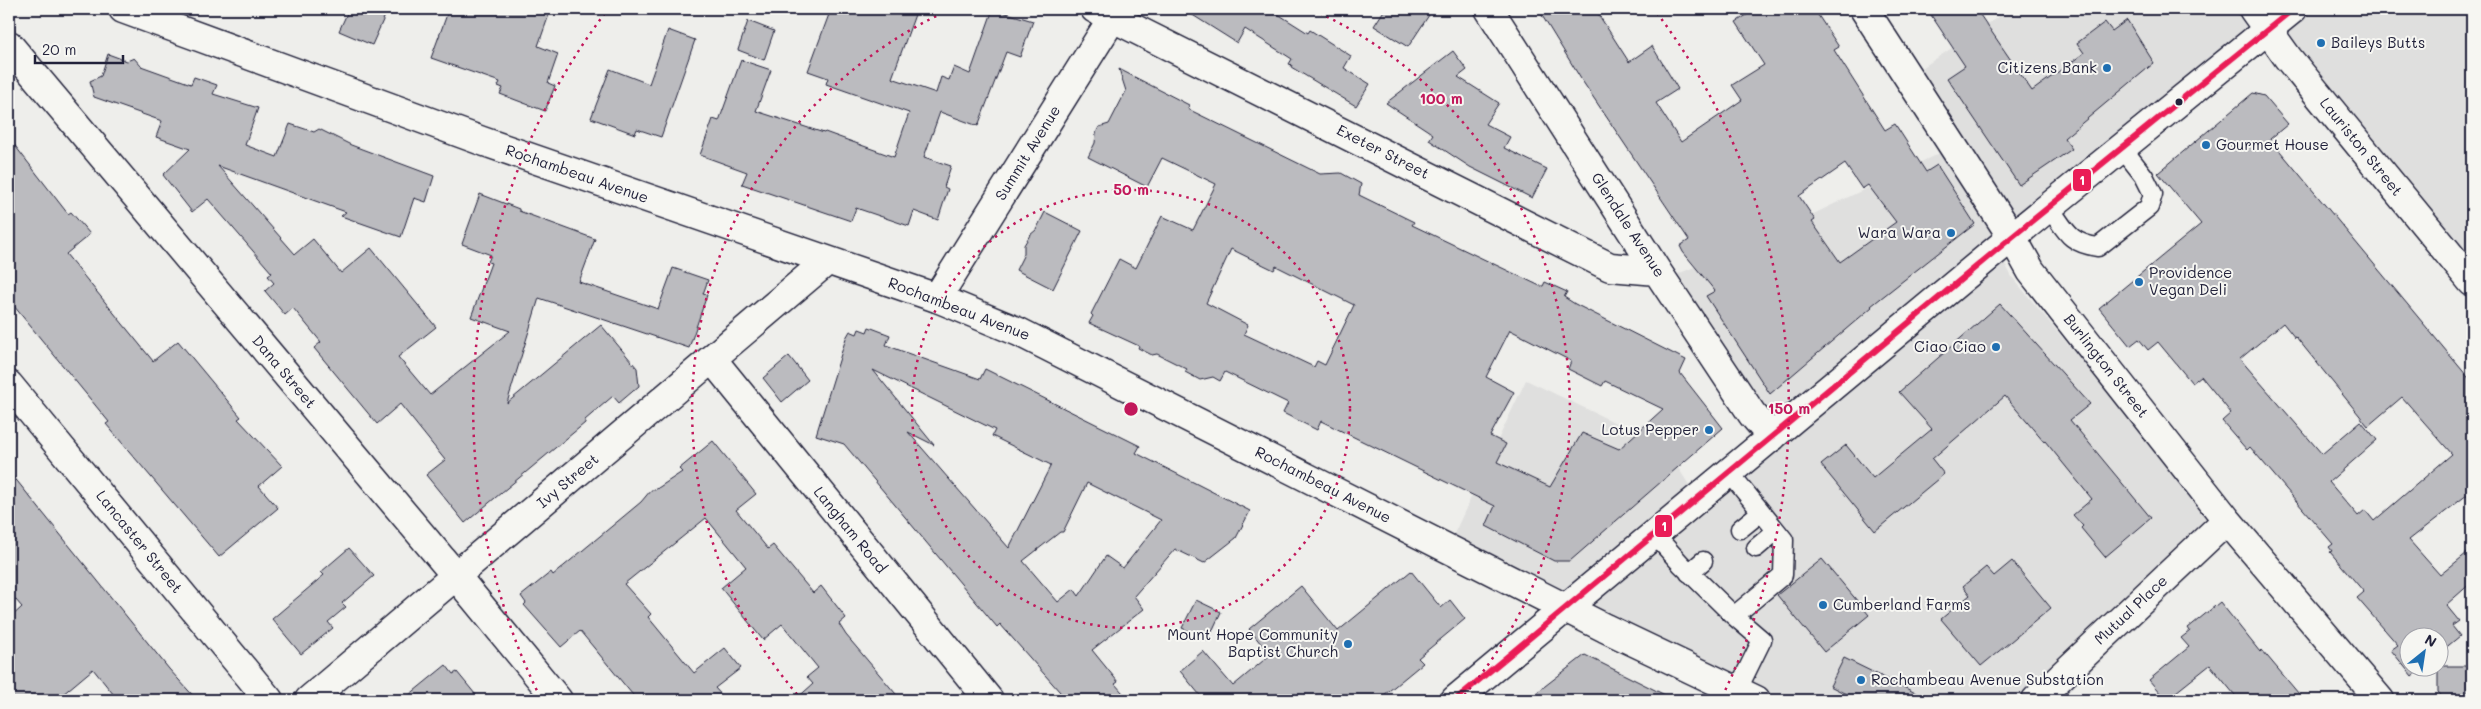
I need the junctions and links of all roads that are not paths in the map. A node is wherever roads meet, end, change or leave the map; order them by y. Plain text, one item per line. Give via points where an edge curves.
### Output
1 (123, 9) edge
2 (1489, 9) edge
3 (1864, 9) edge
4 (2293, 9) edge
5 (1109, 11) edge
6 (2261, 19) edge
7 (9, 45) edge
8 (2122, 148) junction
9 (2049, 207) junction
10 (2012, 237) junction
11 (827, 261) junction
12 (1657, 271) junction
13 (2472, 282) edge
14 (937, 298) junction
15 (712, 359) junction
16 (9, 385) edge
17 (1772, 437) junction
18 (1729, 472) junction
19 (1762, 512) junction
20 (2227, 520) junction
21 (1740, 530) dead end
22 (1776, 531) junction
23 (1654, 534) junction
24 (1756, 548) dead end
25 (456, 576) junction
26 (1566, 607) junction
27 (1734, 616) junction
28 (1746, 696) edge
29 (269, 700) edge
30 (310, 700) edge
31 (558, 700) edge
32 (989, 700) edge
33 (1455, 700) edge
34 (2036, 700) edge
35 (2380, 700) edge

1 - 11 street, Rochambeau Avenue via 482,141
2 - 12 street, Glendale Avenue
3 - 10 street, Burlington Street
4 - 6 street
5 - 12 street, Exeter Street via 1610,267
5 - 14 street, Summit Avenue
6 - 8 street
6 - 13 street, Lauriston Street via 2288,58
7 - 25 street, Dana Street
8 - 9 street
8 - 9 lane via 2144,176 2153,194 2149,207 2098,247 2082,245 2071,238
9 - 10 street
10 - 17 street
10 - 20 street, Burlington Street via 2031,271
11 - 14 street, Rochambeau Avenue
11 - 15 street, Ivy Street
12 - 17 street, Glendale Avenue via 1752,414
14 - 26 street, Rochambeau Avenue via 1019,332
15 - 25 street, Ivy Street
15 - 32 street, Langham Road
16 - 29 street, Lancaster Street
17 - 18 street
18 - 19 lane
18 - 23 street
19 - 21 lane
19 - 22 lane
20 - 34 street, Mutual Place
20 - 35 street, Burlington Street
22 - 24 lane
22 - 27 lane via 1784,540 1783,575
23 - 26 street
23 - 27 lane via 1696,567
25 - 30 street, Ivy Street
25 - 31 street, Dana Street
26 - 28 street, Rochambeau Avenue
26 - 33 street
27 - 28 lane via 1762,640

